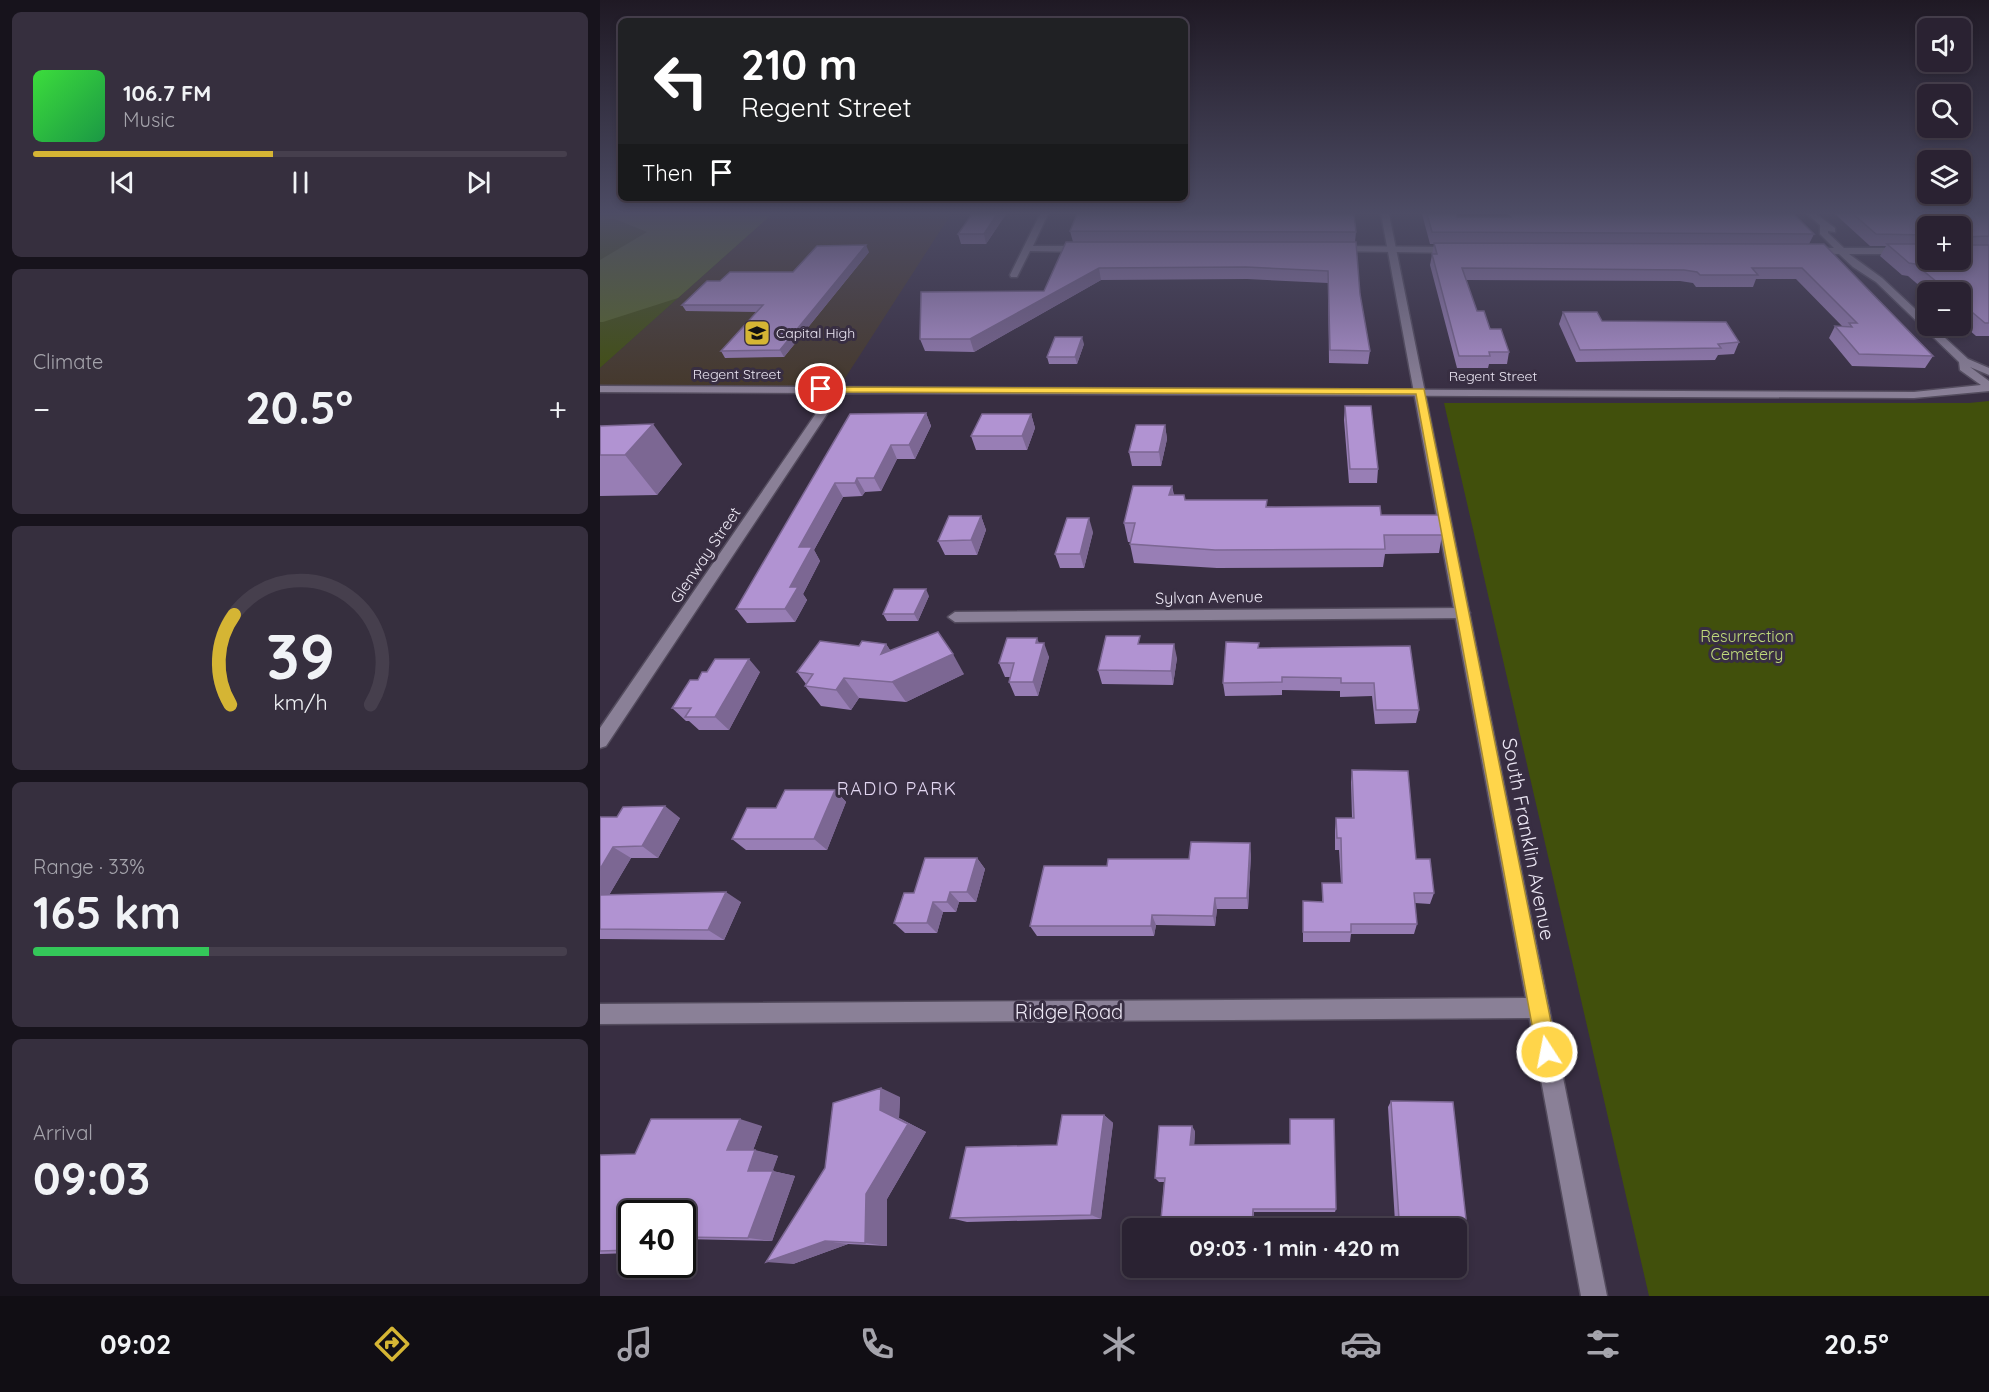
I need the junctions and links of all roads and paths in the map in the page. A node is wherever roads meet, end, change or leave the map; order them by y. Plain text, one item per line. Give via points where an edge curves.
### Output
1 (1397, 274) edge
2 (1868, 274) edge
3 (1878, 274) edge
4 (1879, 280) junction
5 (1964, 361) junction
6 (1989, 361) edge
7 (1989, 372) edge
8 (1989, 387) edge
9 (600, 389) edge
10 (838, 389) junction
11 (1420, 391) junction
12 (1463, 613) junction
13 (955, 617) dead end
14 (600, 741) edge
15 (1539, 1008) junction
16 (600, 1014) edge
17 (1594, 1296) edge

1 - 11 street, South Franklin Avenue
2 - 4 street
3 - 4 street
4 - 5 street
5 - 6 street
5 - 7 street
5 - 8 street via 1964,368
8 - 11 street, Regent Street via 1914,395
9 - 10 street, Regent Street
10 - 11 street, Regent Street
10 - 14 street, Glenway Street
11 - 12 street, South Franklin Avenue
12 - 13 street, Sylvan Avenue
12 - 15 street, South Franklin Avenue
15 - 16 street, Ridge Road
15 - 17 street, South Franklin Avenue

